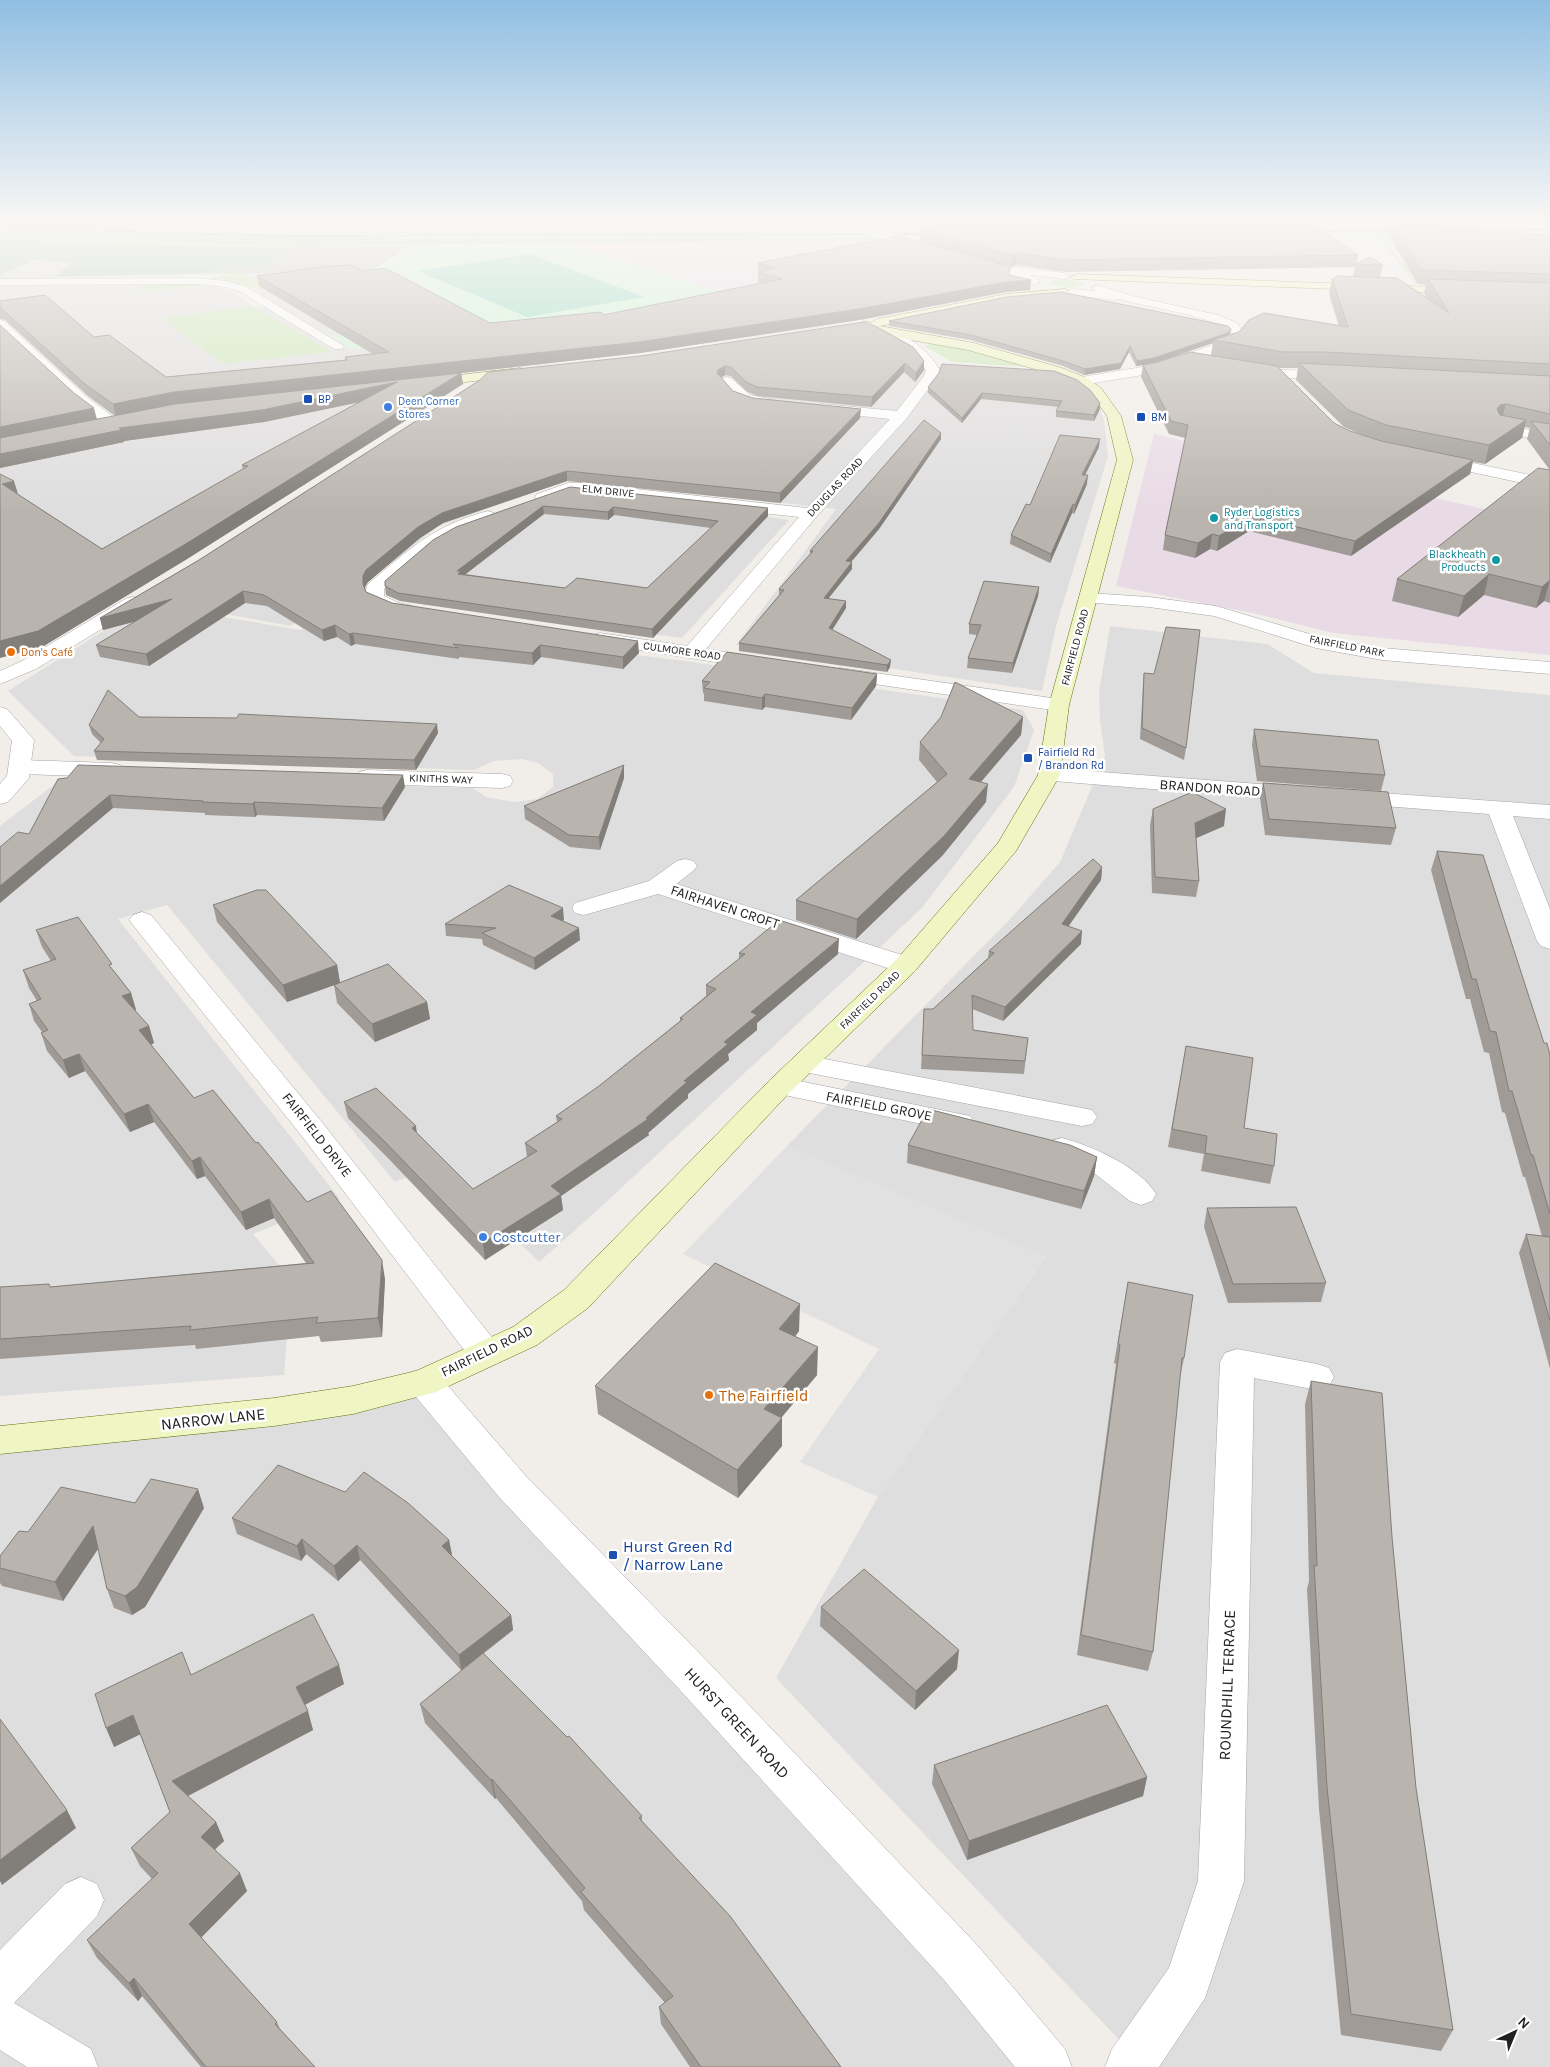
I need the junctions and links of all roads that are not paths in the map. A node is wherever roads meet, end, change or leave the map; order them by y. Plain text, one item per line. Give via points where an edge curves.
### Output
1 (290, 319) edge
2 (903, 319) edge
3 (1217, 319) edge
4 (0, 324) edge
5 (868, 327) junction
6 (338, 346) dead end
7 (1186, 358) junction
8 (1216, 364) edge
9 (1235, 367) edge
10 (999, 368) edge
11 (529, 371) edge
12 (1057, 371) junction
13 (1280, 374) junction
14 (486, 376) junction
15 (1351, 376) edge
16 (726, 381) edge
17 (1082, 381) junction
18 (411, 384) edge
19 (1293, 387) edge
20 (459, 395) edge
21 (784, 404) edge
22 (813, 407) edge
23 (901, 416) junction
24 (1517, 418) edge
25 (116, 421) joint
26 (92, 426) edge
27 (1550, 438) edge
28 (1417, 457) edge
29 (1550, 484) edge
30 (524, 504) edge
31 (505, 510) edge
32 (811, 513) junction
33 (145, 595) edge
34 (1088, 598) junction
35 (423, 612) edge
36 (586, 637) edge
37 (692, 653) junction
38 (779, 665) edge
39 (1550, 668) edge
40 (817, 671) edge
41 (0, 678) edge
42 (1059, 705) junction
43 (0, 713) edge
44 (21, 768) junction
45 (129, 770) edge
46 (1049, 776) junction
47 (345, 777) edge
48 (502, 781) dead end
49 (0, 797) edge
50 (1499, 810) junction
51 (1550, 812) edge
52 (685, 866) dead end
53 (658, 886) junction
54 (584, 908) dead end
55 (142, 920) dead end
56 (1550, 941) edge
57 (906, 965) junction
58 (804, 1064) junction
59 (780, 1086) junction
60 (1082, 1117) dead end
61 (984, 1127) edge
62 (1041, 1140) edge
63 (1141, 1194) dead end
64 (486, 1354) junction
65 (1317, 1377) dead end
66 (424, 1382) junction
67 (1, 1442) edge
68 (81, 1900) dead end
69 (0, 1985) edge
70 (0, 2022) edge
71 (73, 2067) edge
72 (1047, 2067) edge
73 (1130, 2067) edge

1 - 6 street
2 - 5 main road
3 - 7 street via 1233,326 1238,334 1232,343
4 - 25 street via 83,401
5 - 12 main road, FAIRFIELD ROAD via 970,346
5 - 23 street, DOUGLAS ROAD via 936,363 930,377
7 - 8 street
7 - 17 street via 1129,374
9 - 13 street
10 - 12 street
11 - 14 main road
12 - 17 main road, FAIRFIELD ROAD
13 - 15 street
13 - 19 street
14 - 18 main road
14 - 20 street
16 - 21 street via 740,396 754,402
17 - 34 main road, FAIRFIELD ROAD via 1096,391 1114,416 1125,460
22 - 23 street
23 - 32 street, DOUGLAS ROAD
24 - 27 street via 1494,432
25 - 26 main road
28 - 29 street
30 - 32 street, ELM DRIVE via 568,488 582,488
31 - 35 street via 450,530 427,543 375,586 375,598 394,608
32 - 37 street, DOUGLAS ROAD
33 - 41 street via 29,665
34 - 39 street, FAIRFIELD PARK via 1216,611 1323,644 1382,654
34 - 42 main road, FAIRFIELD ROAD
36 - 37 street, CULMORE ROAD
37 - 38 street, CULMORE ROAD
40 - 42 street
42 - 46 main road, FAIRFIELD ROAD
43 - 44 street via 23,740
44 - 45 street
44 - 49 street via 18,778
46 - 50 street, BRANDON ROAD
46 - 57 main road, FAIRFIELD ROAD via 1008,846
47 - 48 street, KINITHS WAY
50 - 51 street, BRANDON ROAD
50 - 56 street
52 - 53 street, FAIRHAVEN CROFT
53 - 54 street, FAIRHAVEN CROFT
53 - 57 street, FAIRHAVEN CROFT
55 - 64 street, FAIRFIELD DRIVE via 300,1114
57 - 58 main road, FAIRFIELD ROAD
58 - 59 main road, FAIRFIELD ROAD
58 - 60 street
59 - 61 street, FAIRFIELD GROVE
59 - 64 main road, FAIRFIELD ROAD via 576,1299 525,1336
62 - 63 street via 1102,1163
64 - 66 main road, FAIRFIELD ROAD
65 - 73 street, ROUNDHILL TERRACE via 1238,1362 1221,1881 1188,1981
66 - 67 main road, NARROW LANE via 353,1400 274,1412
66 - 72 street, HURST GREEN ROAD via 512,1486 961,1963
68 - 69 street
70 - 71 street

